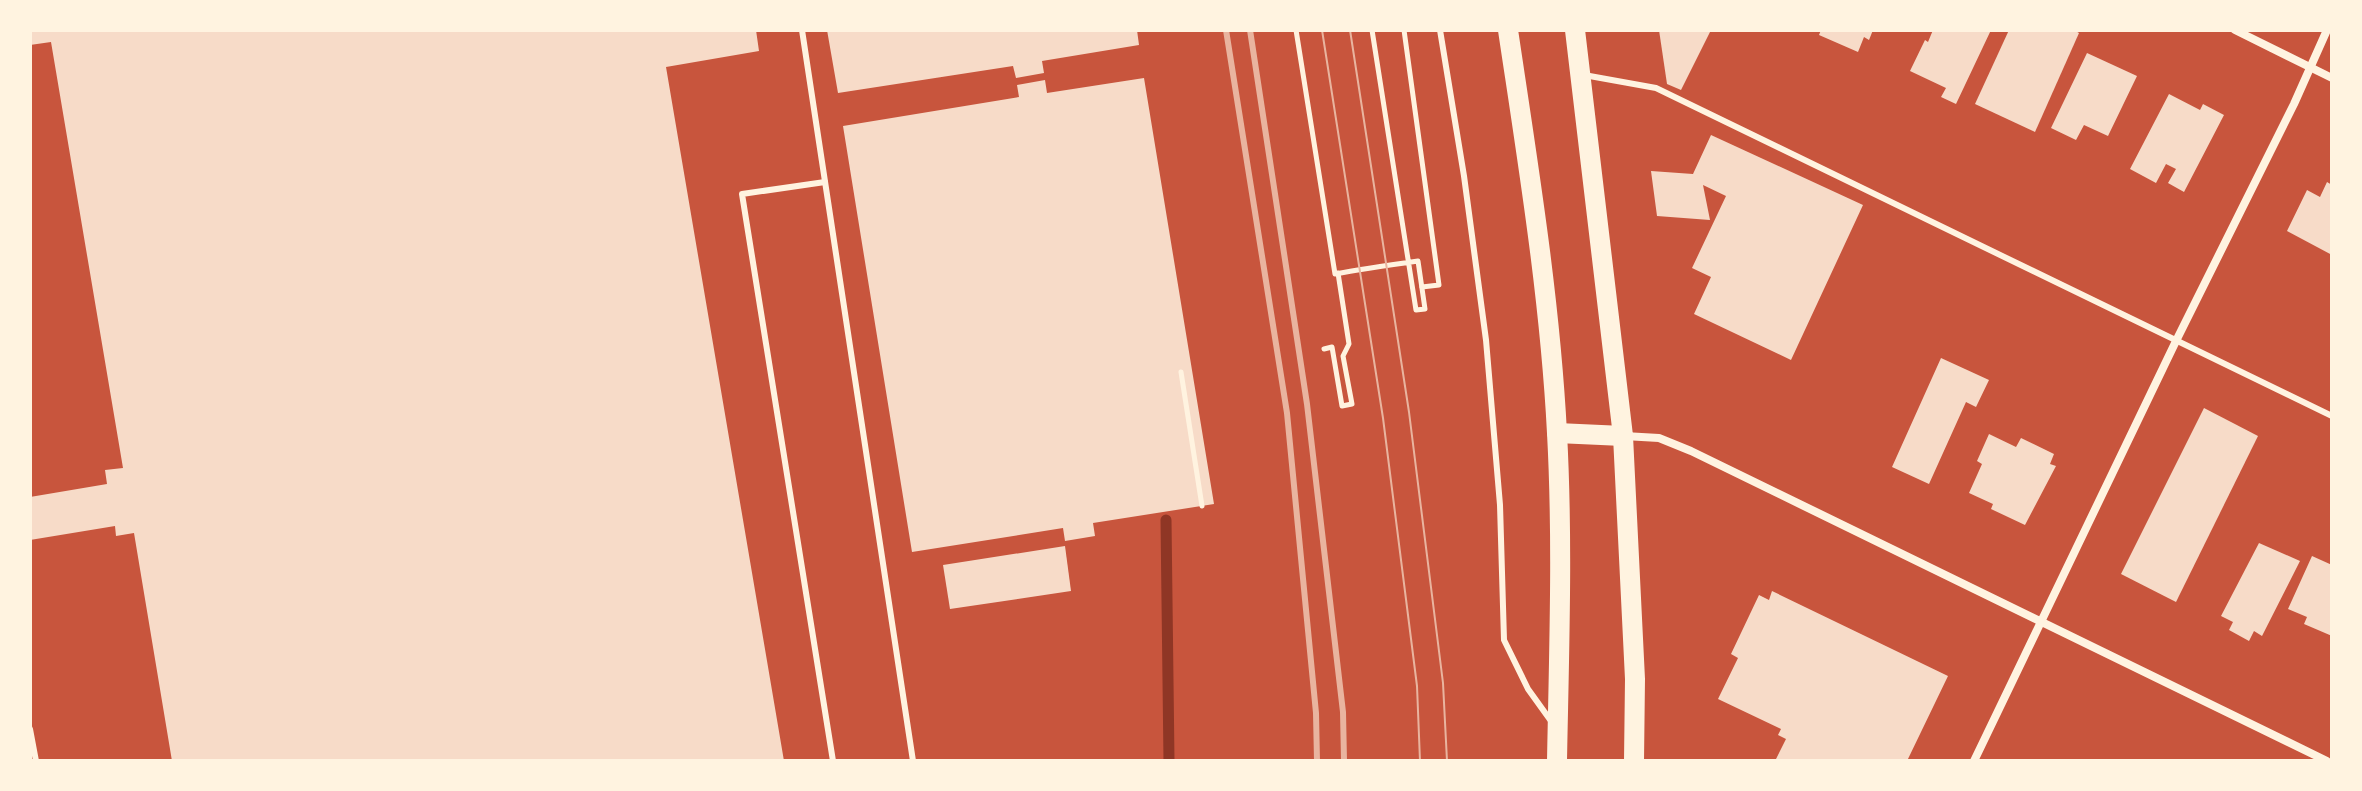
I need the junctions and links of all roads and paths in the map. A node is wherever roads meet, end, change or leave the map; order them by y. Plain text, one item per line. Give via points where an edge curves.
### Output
1 (802, 30) edge
2 (1296, 30) edge
3 (1372, 30) edge
4 (1404, 30) edge
5 (1440, 30) edge
6 (1508, 30) edge
7 (1575, 30) edge
8 (2235, 30) edge
9 (2327, 30) edge
10 (2310, 67) junction
11 (1580, 74) junction
12 (2332, 78) edge
13 (825, 182) junction
14 (1409, 262) junction
15 (1338, 273) junction
16 (1422, 287) junction
17 (2176, 341) junction
18 (1349, 344) junction
19 (1332, 347) junction
20 (1324, 349) dead end
21 (1181, 372) dead end
22 (2332, 416) edge
23 (1557, 433) junction
24 (1623, 436) junction
25 (1202, 506) dead end
26 (2042, 623) junction
27 (30, 729) edge
28 (1558, 730) junction
29 (36, 761) edge
30 (833, 761) edge
31 (913, 761) edge
32 (1557, 761) edge
33 (1634, 761) edge
34 (1974, 761) edge
35 (2327, 761) edge

1 - 13 lane
2 - 15 path
3 - 14 path
4 - 16 path via 1439,285
5 - 28 lane via 1486,340 1500,505 1504,640 1528,689
6 - 23 main road via 1548,323
7 - 11 main road
8 - 10 street
9 - 10 street
10 - 12 street
10 - 17 street
11 - 17 lane via 1656,88
11 - 24 main road
13 - 30 lane via 742,194
13 - 31 lane
14 - 15 path
14 - 16 path via 1418,261
14 - 16 path via 1416,310 1425,309
15 - 18 path
17 - 22 lane
17 - 26 street
18 - 19 path
18 - 19 path via 1343,356 1352,404 1342,406
19 - 20 path
21 - 25 path
23 - 24 main road
23 - 28 main road
24 - 26 street via 1659,438 1691,451
24 - 33 main road
26 - 34 street
26 - 35 street
27 - 29 lane
28 - 32 main road

